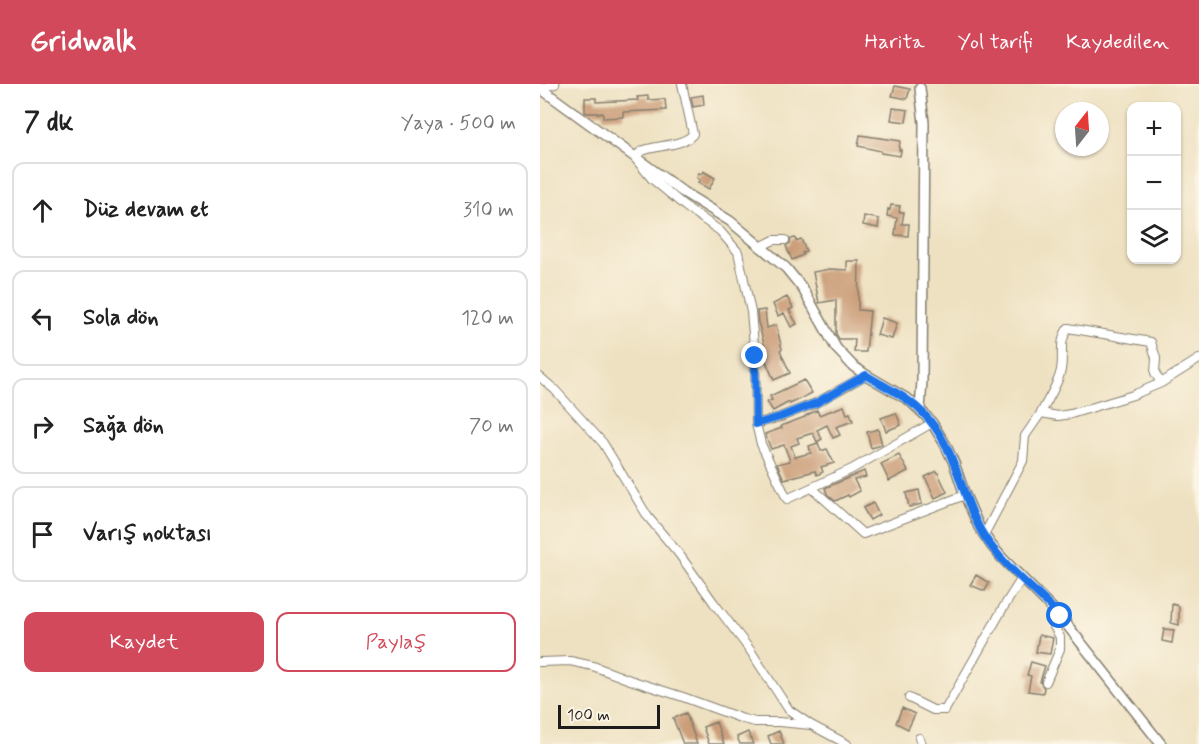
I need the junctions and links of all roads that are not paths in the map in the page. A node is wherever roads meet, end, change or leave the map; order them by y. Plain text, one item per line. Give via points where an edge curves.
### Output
1 (555, 84) edge
2 (682, 84) edge
3 (540, 88) edge
4 (920, 88) dead end
5 (634, 157) junction
6 (785, 240) dead end
7 (760, 247) junction
8 (1199, 359) edge
9 (866, 375) junction
10 (540, 377) edge
11 (1161, 383) junction
12 (920, 410) junction
13 (1041, 413) junction
14 (932, 423) junction
15 (756, 424) junction
16 (812, 488) junction
17 (965, 495) junction
18 (984, 536) junction
19 (1022, 578) junction
20 (1050, 605) junction
21 (540, 662) edge
22 (1046, 682) dead end
23 (909, 698) dead end
24 (810, 725) junction
25 (847, 744) edge
26 (1161, 744) edge

1 - 3 street
2 - 5 street via 691,138
3 - 5 street
4 - 12 street via 924,123
5 - 7 street via 730,221
5 - 15 street via 652,179 720,231 738,252 751,312
6 - 7 street
7 - 9 street via 786,268 803,289 836,348
8 - 11 street
9 - 12 street
9 - 15 street via 816,403
10 - 24 street via 603,443 648,517 750,650 789,711
11 - 13 street via 1071,414
11 - 13 street via 1155,374 1151,342 1068,328 1063,336 1061,370
12 - 14 street
13 - 18 street via 1025,436 1023,461
14 - 16 street
14 - 17 street via 954,463
15 - 16 street via 761,444 787,499
16 - 17 street via 863,534
17 - 18 street
18 - 19 street
19 - 20 street
19 - 23 street via 945,710 933,710
20 - 22 street via 1060,649
20 - 26 street
21 - 24 street via 570,661 593,666 754,722
24 - 25 street

